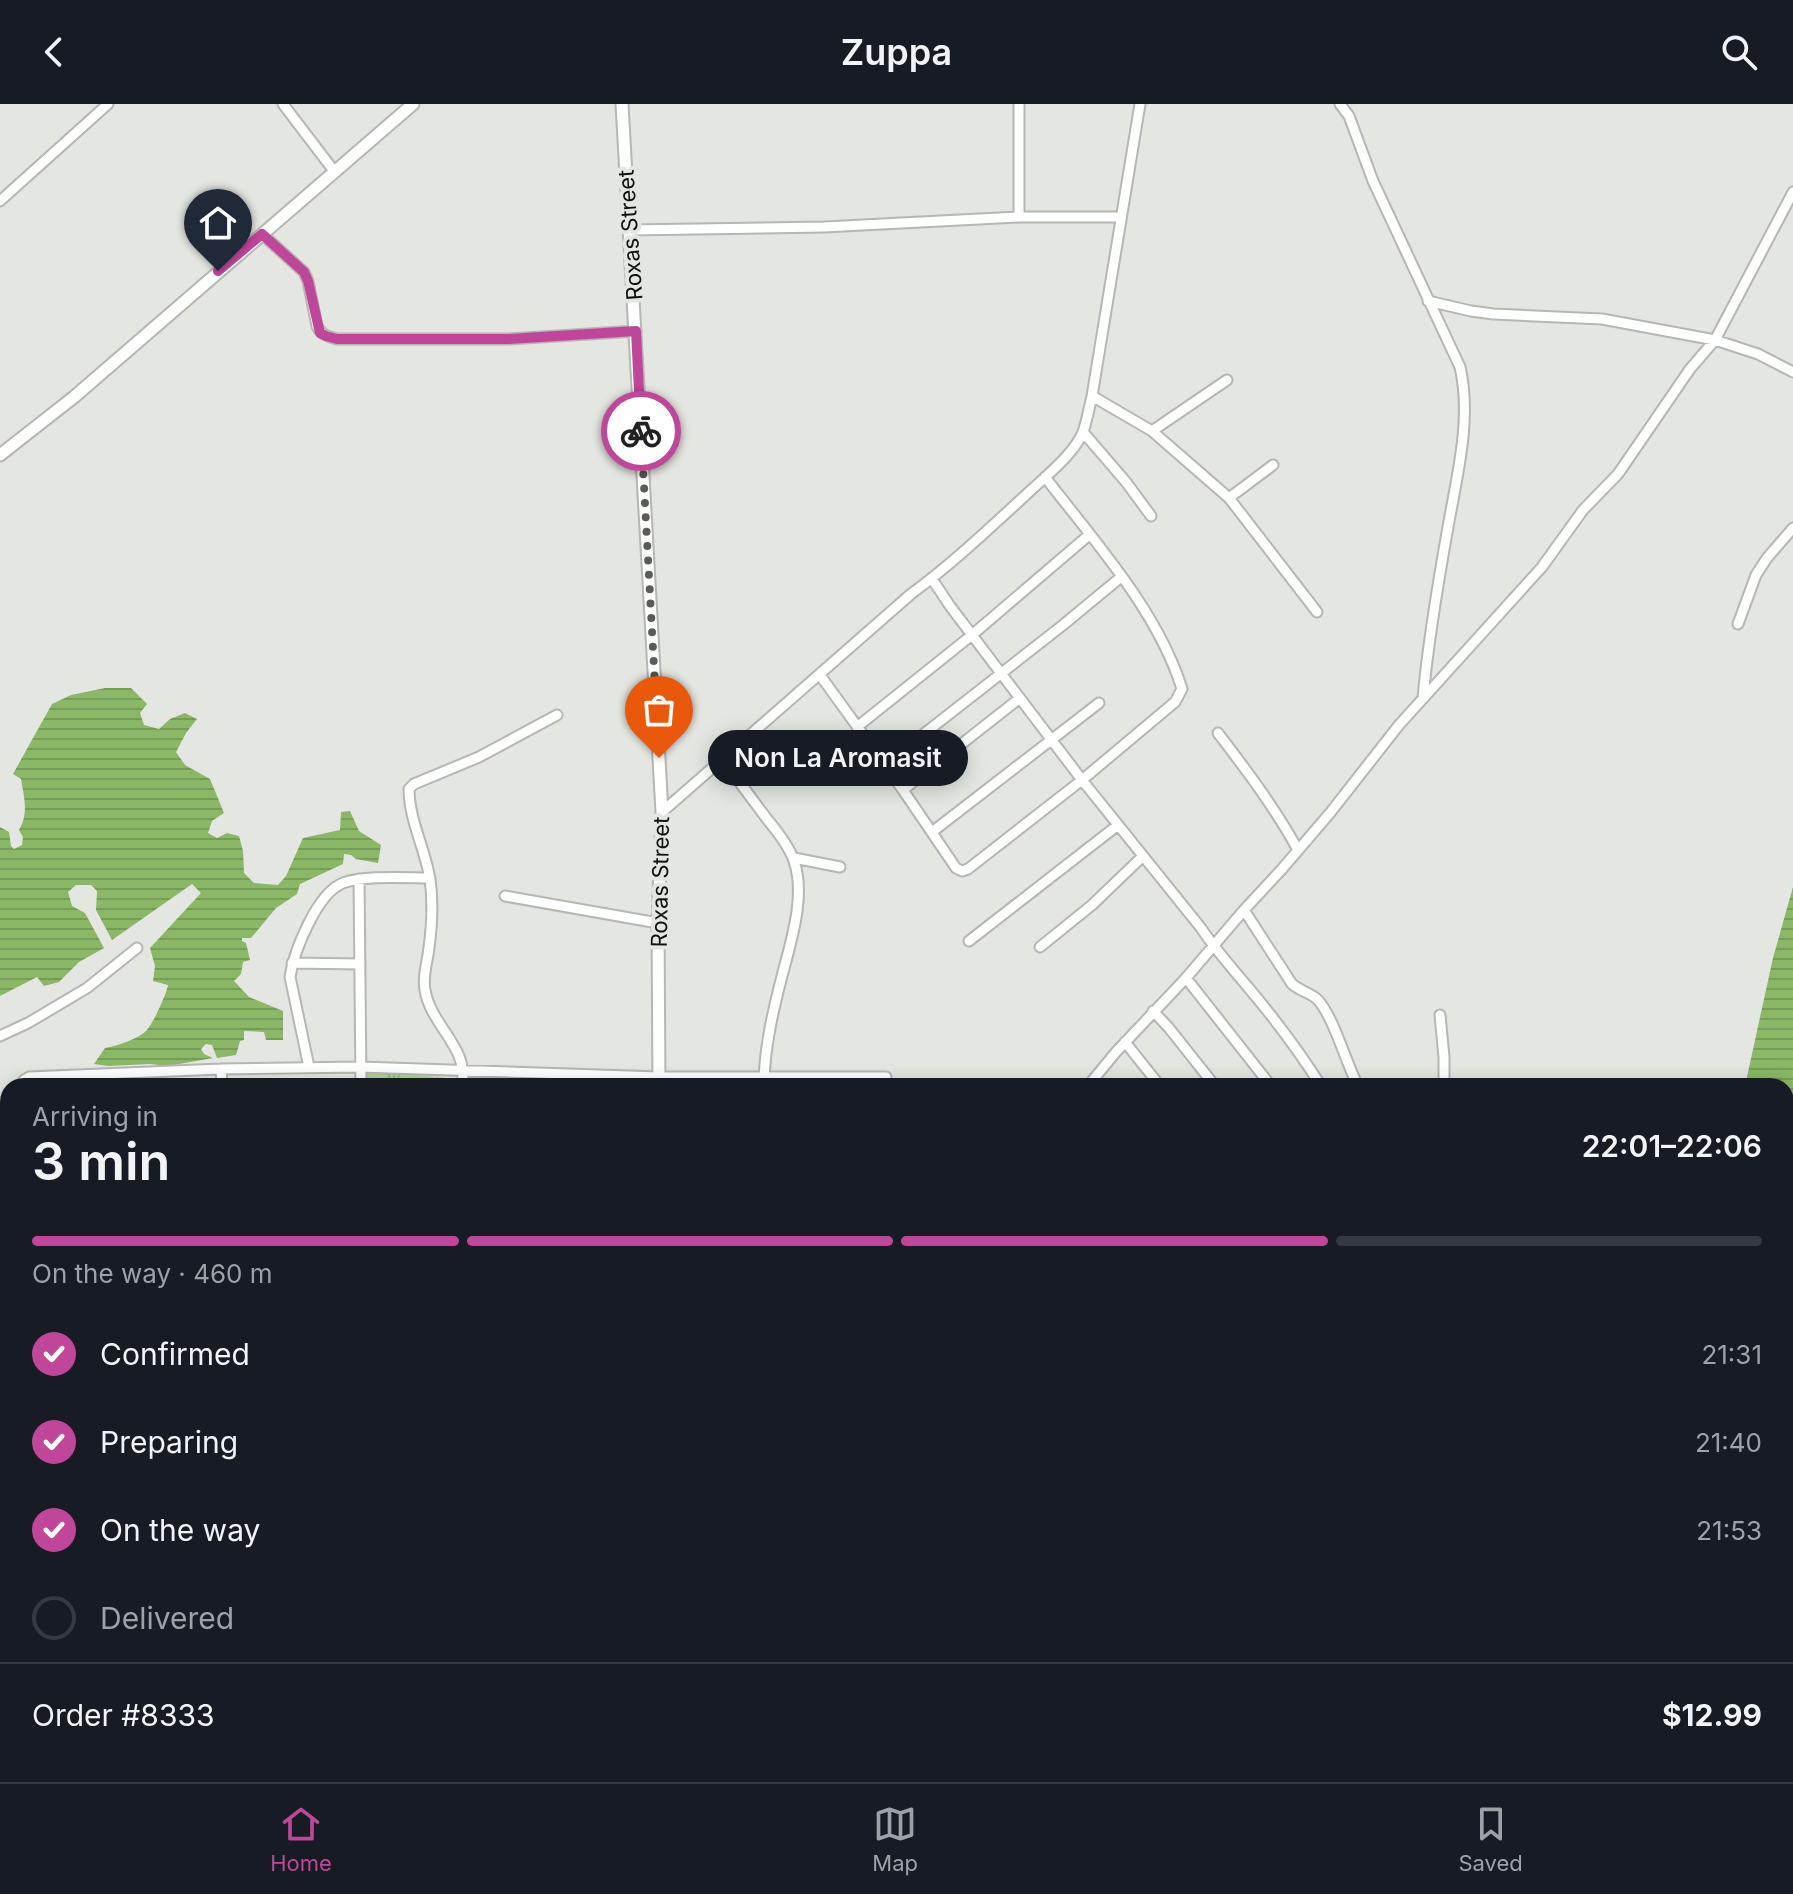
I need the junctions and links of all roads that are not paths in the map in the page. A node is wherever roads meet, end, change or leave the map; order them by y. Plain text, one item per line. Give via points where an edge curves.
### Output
1 (108, 104) edge
2 (283, 104) edge
3 (413, 104) edge
4 (622, 104) edge
5 (1019, 104) edge
6 (1140, 104) edge
7 (1340, 104) edge
8 (334, 171) junction
9 (1793, 192) edge
10 (0, 201) edge
11 (1019, 217) junction
12 (1121, 217) junction
13 (629, 230) junction
14 (262, 234) junction
15 (1428, 301) junction
16 (636, 331) junction
17 (1715, 340) junction
18 (1793, 372) edge
19 (1227, 380) dead end
20 (1092, 396) junction
21 (1152, 431) junction
22 (1083, 432) junction
23 (0, 455) edge
24 (1273, 465) dead end
25 (1045, 477) junction
26 (1229, 498) junction
27 (1151, 516) dead end
28 (1793, 528) edge
29 (1089, 535) junction
30 (1121, 577) junction
31 (932, 579) junction
32 (1317, 612) dead end
33 (1738, 624) dead end
34 (972, 635) junction
35 (1002, 673) junction
36 (820, 675) junction
37 (1020, 698) junction
38 (1423, 699) junction
39 (1099, 703) dead end
40 (557, 715) dead end
41 (857, 727) junction
42 (1218, 733) dead end
43 (1051, 740) junction
44 (723, 760) junction
45 (884, 765) junction
46 (1082, 780) junction
47 (903, 790) junction
48 (662, 812) junction
49 (1118, 825) junction
50 (932, 832) junction
51 (1298, 850) junction
52 (1143, 856) junction
53 (794, 858) junction
54 (840, 867) dead end
55 (430, 878) junction
56 (359, 879) junction
57 (505, 896) dead end
58 (1244, 910) junction
59 (658, 923) junction
60 (969, 941) dead end
61 (1040, 947) dead end
62 (1214, 947) junction
63 (137, 948) dead end
64 (292, 963) junction
65 (360, 964) junction
66 (1186, 978) junction
67 (1153, 1011) junction
68 (1440, 1015) dead end
69 (0, 1036) edge
70 (1125, 1042) junction
71 (309, 1067) junction
72 (360, 1067) junction
73 (221, 1069) junction
74 (463, 1071) junction
75 (886, 1077) dead end
76 (1096, 1077) edge
77 (27, 1078) edge
78 (222, 1078) edge
79 (361, 1078) edge
80 (463, 1078) edge
81 (588, 1078) edge
82 (659, 1078) edge
83 (764, 1078) edge
84 (856, 1078) edge
85 (1154, 1078) edge
86 (1209, 1078) edge
87 (1265, 1078) edge
88 (1316, 1078) edge
89 (1354, 1078) edge
90 (1444, 1078) edge

1 - 10 street
2 - 8 street
3 - 8 main road
4 - 13 main road, Roxas Street
5 - 11 street
6 - 12 street
7 - 15 street
8 - 14 main road
9 - 17 street
11 - 12 street
11 - 13 street
12 - 20 street
13 - 16 main road, Roxas Street
14 - 16 street via 304,272 320,333 337,339 509,339
14 - 23 main road
15 - 17 street via 1493,314 1602,319
15 - 38 street via 1460,367 1464,407
16 - 48 main road, Roxas Street
17 - 18 street
17 - 38 street via 1618,474
19 - 21 street
20 - 21 street
20 - 22 street
21 - 26 street
22 - 25 street
22 - 27 street
24 - 26 street
25 - 29 street
25 - 31 street
26 - 32 street
28 - 33 street via 1756,575
29 - 30 street
29 - 34 street
30 - 35 street
30 - 46 street via 1168,654 1182,689 1175,702
31 - 34 street
31 - 36 street
34 - 35 street
34 - 41 street
35 - 37 street
35 - 45 street
36 - 41 street
36 - 44 street
37 - 43 street
37 - 47 street
38 - 51 street
39 - 43 street
40 - 55 street via 409,789
41 - 45 street
42 - 51 street
43 - 46 street
43 - 50 street
44 - 48 street
44 - 53 street
45 - 47 street
46 - 49 street
46 - 50 street via 965,870 956,868
47 - 50 street
48 - 59 main road, Roxas Street
49 - 52 street
49 - 60 street
51 - 58 street
52 - 61 street
52 - 62 street
53 - 54 street
53 - 83 street via 798,896 793,938 769,1035
55 - 56 street
55 - 74 street via 424,988
56 - 64 street via 335,887 321,903
56 - 65 street
57 - 59 street
58 - 62 street
58 - 89 street via 1287,978 1322,1005
59 - 82 main road, Roxas Street
62 - 66 street
62 - 88 street
63 - 69 street via 87,988
64 - 65 street
64 - 71 street via 291,988
65 - 72 street
66 - 67 street
66 - 87 street
67 - 70 street
67 - 86 street
68 - 90 street
70 - 76 street
70 - 85 street
71 - 72 street
71 - 73 street
72 - 74 street
72 - 79 street
73 - 77 street
73 - 78 street
74 - 80 street
74 - 81 street
75 - 84 street

